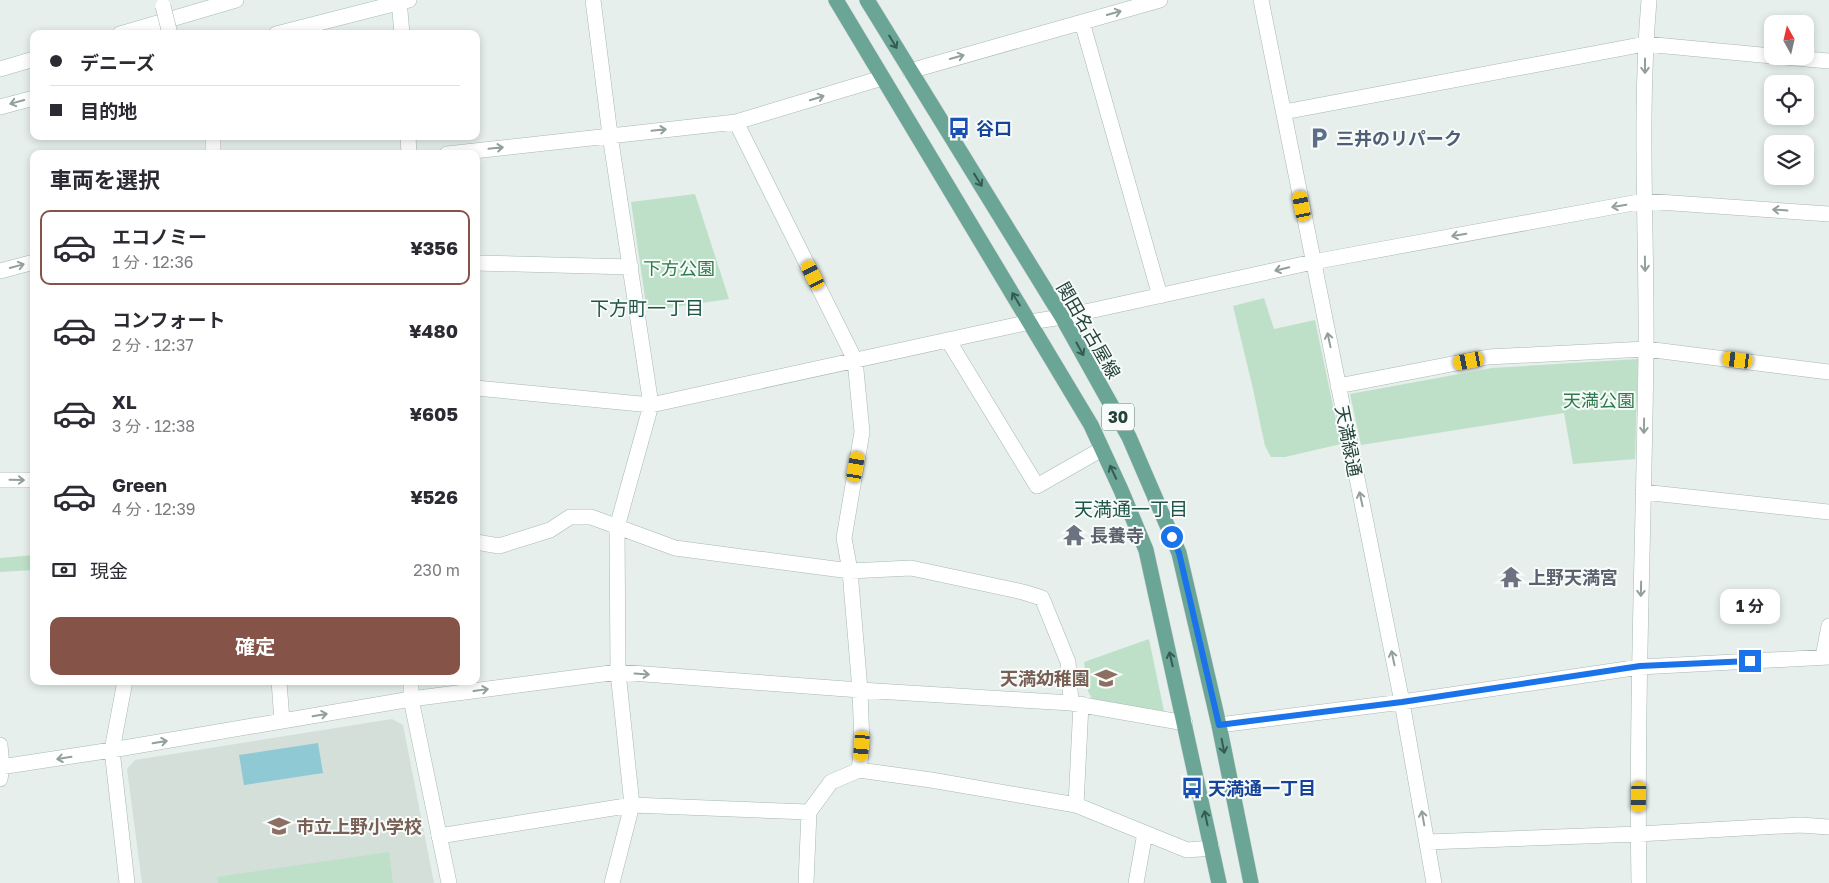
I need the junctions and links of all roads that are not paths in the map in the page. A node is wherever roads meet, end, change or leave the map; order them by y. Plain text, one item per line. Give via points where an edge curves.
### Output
1 (236, 0) edge
2 (593, 0) edge
3 (836, 0) edge
4 (867, 0) edge
5 (1160, 0) edge
6 (1261, 0) edge
7 (1649, 0) edge
8 (403, 1) edge
9 (164, 6) dead end
10 (1082, 22) junction
11 (134, 30) edge
12 (169, 30) edge
13 (291, 30) edge
14 (402, 30) edge
15 (1645, 44) junction
16 (1764, 55) edge
17 (30, 60) edge
18 (1814, 60) edge
19 (1829, 62) edge
20 (0, 69) edge
21 (910, 71) junction
22 (882, 78) junction
23 (30, 99) edge
24 (0, 106) edge
25 (1284, 112) junction
26 (736, 122) junction
27 (610, 136) junction
28 (480, 150) edge
29 (1644, 201) junction
30 (1829, 214) edge
31 (1312, 262) junction
32 (30, 263) edge
33 (480, 263) edge
34 (631, 266) junction
35 (0, 271) edge
36 (1160, 296) junction
37 (1062, 317) junction
38 (1030, 322) junction
39 (948, 340) junction
40 (1646, 349) junction
41 (855, 360) junction
42 (1829, 372) edge
43 (1338, 386) junction
44 (480, 388) edge
45 (651, 405) junction
46 (1102, 449) junction
47 (0, 480) edge
48 (30, 480) edge
49 (1643, 492) junction
50 (1829, 512) edge
51 (617, 527) junction
52 (480, 543) edge
53 (850, 570) junction
54 (1829, 626) edge
55 (1826, 657) edge
56 (1640, 666) junction
57 (618, 672) junction
58 (125, 685) edge
59 (279, 685) edge
60 (411, 685) edge
61 (860, 690) junction
62 (411, 699) junction
63 (1402, 702) junction
64 (1076, 703) junction
65 (282, 721) junction
66 (1185, 723) junction
67 (1219, 725) junction
68 (0, 745) edge
69 (112, 750) junction
70 (859, 770) junction
71 (1, 771) edge
72 (1076, 804) junction
73 (632, 805) junction
74 (809, 812) junction
75 (1829, 827) edge
76 (1145, 833) junction
77 (1638, 834) junction
78 (439, 836) junction
79 (1427, 842) junction
80 (1212, 848) junction
81 (127, 883) edge
82 (449, 883) edge
83 (612, 883) edge
84 (806, 883) edge
85 (1136, 883) edge
86 (1219, 883) edge
87 (1251, 883) edge
88 (1434, 883) edge
89 (1639, 883) edge

1 - 11 street
2 - 27 street
3 - 22 main road, 30
4 -> 21 main road, 関田名古屋線 / 30
10 -> 5 street
6 - 25 street, 天満緑通
7 - 15 street
8 - 13 street
8 - 14 street
9 - 12 street, bridge
21 -> 10 street
10 - 36 street
15 - 16 street
15 - 25 street
15 -> 29 street
17 - 20 street
18 - 19 street
21 -> 37 main road, 関田名古屋線 / 30
26 -> 22 street
38 -> 22 main road, 30
23 -> 24 street
25 - 31 street, 天満緑通
27 -> 26 street
26 - 41 street
28 -> 27 street
27 - 34 street
30 -> 29 street
29 -> 31 street
29 -> 40 street
31 -> 36 street
43 -> 31 street, 天満緑通
35 -> 32 street
33 - 34 street
34 - 45 street
36 - 37 street
37 - 38 street
37 -> 67 main road, 関田名古屋線 / 30 via 1130,437 1179,553
38 - 39 street
38 - 46 main road, 30
39 - 41 street
39 - 46 street via 1037,486
40 - 42 street
40 - 43 street via 1488,357
40 -> 49 street
41 - 45 street
41 - 53 street via 862,432 844,538
63 -> 43 street, 天満緑通
44 - 45 street
45 - 51 street
66 -> 46 main road, 30 via 1146,550
47 -> 48 street
49 - 50 street
49 -> 56 street
51 - 52 street via 591,517 570,517 550,530 498,546
51 - 53 street via 675,548
51 - 57 street
53 - 61 street
53 - 64 street via 911,568 1042,598 1068,662
54 - 55 street
55 - 56 street
56 - 63 street
56 - 77 street
57 -> 61 street
62 -> 57 street
57 - 73 street
58 - 69 street
59 - 65 street
60 - 62 street
61 - 64 street
61 - 70 street via 862,746
65 -> 62 street
62 - 78 street
63 - 67 street
79 -> 63 street, 天満緑通
64 - 66 street
64 - 72 street
69 -> 65 street
80 -> 66 main road, 30
67 -> 87 main road, 関田名古屋線 / 30
68 - 71 street
69 -> 71 street
69 - 81 street
70 - 72 street
70 - 74 street via 831,782
72 - 76 street
73 - 74 street
73 - 78 street
73 - 83 street
74 - 84 street
75 - 77 street via 1800,825
76 - 80 street via 1187,850
76 - 85 street
77 - 79 street
77 - 89 street
78 - 82 street
79 - 88 street, 天満緑通
80 - 86 main road, 30

